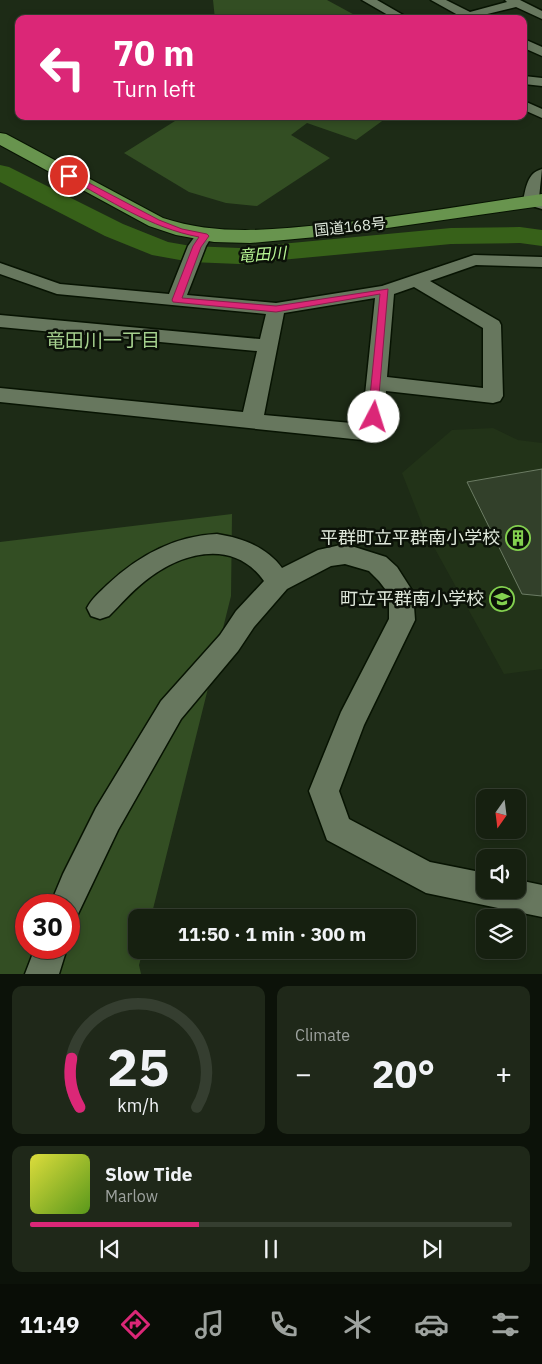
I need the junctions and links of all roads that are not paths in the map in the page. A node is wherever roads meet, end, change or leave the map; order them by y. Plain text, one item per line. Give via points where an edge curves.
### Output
1 (368, 0) edge
2 (437, 0) edge
3 (514, 1) edge
4 (396, 15) edge
5 (467, 15) edge
6 (476, 15) edge
7 (542, 15) edge
8 (527, 44) edge
9 (542, 52) edge
10 (527, 80) edge
11 (542, 82) edge
12 (527, 106) edge
13 (542, 114) edge
14 (0, 138) edge
15 (542, 174) edge
16 (538, 202) edge
17 (201, 241) junction
18 (542, 262) edge
19 (0, 268) edge
20 (417, 281) junction
21 (385, 291) junction
22 (179, 292) junction
23 (276, 309) junction
24 (0, 321) edge
25 (268, 346) junction
26 (377, 383) junction
27 (3, 401) edge
28 (252, 421) junction
29 (278, 582) junction
30 (100, 608) dead end
31 (476, 887) edge
32 (70, 894) edge
33 (526, 898) edge
34 (542, 901) edge
35 (47, 959) edge
36 (42, 974) edge

1 - 4 street
2 - 5 street
3 - 6 street
3 - 7 street
8 - 9 street
10 - 11 street
12 - 13 street
14 - 17 highway, 国道168号 via 156,222
15 - 16 street via 535,181
16 - 17 highway, 国道168号 via 360,228
17 - 22 street
18 - 20 street via 474,260
19 - 22 street via 57,289
20 - 21 street
20 - 26 street via 492,325 492,396
21 - 23 street
21 - 26 street
22 - 23 street
23 - 25 street
24 - 25 street
25 - 28 street
26 - 28 street via 372,433
27 - 28 street
29 - 30 street via 262,562 245,551 217,542 183,547 142,569
29 - 31 street via 327,557 345,554 377,564 401,592 402,620 351,721 324,791 338,829 426,877
29 - 32 street via 172,710 107,819
33 - 34 street
35 - 36 street

